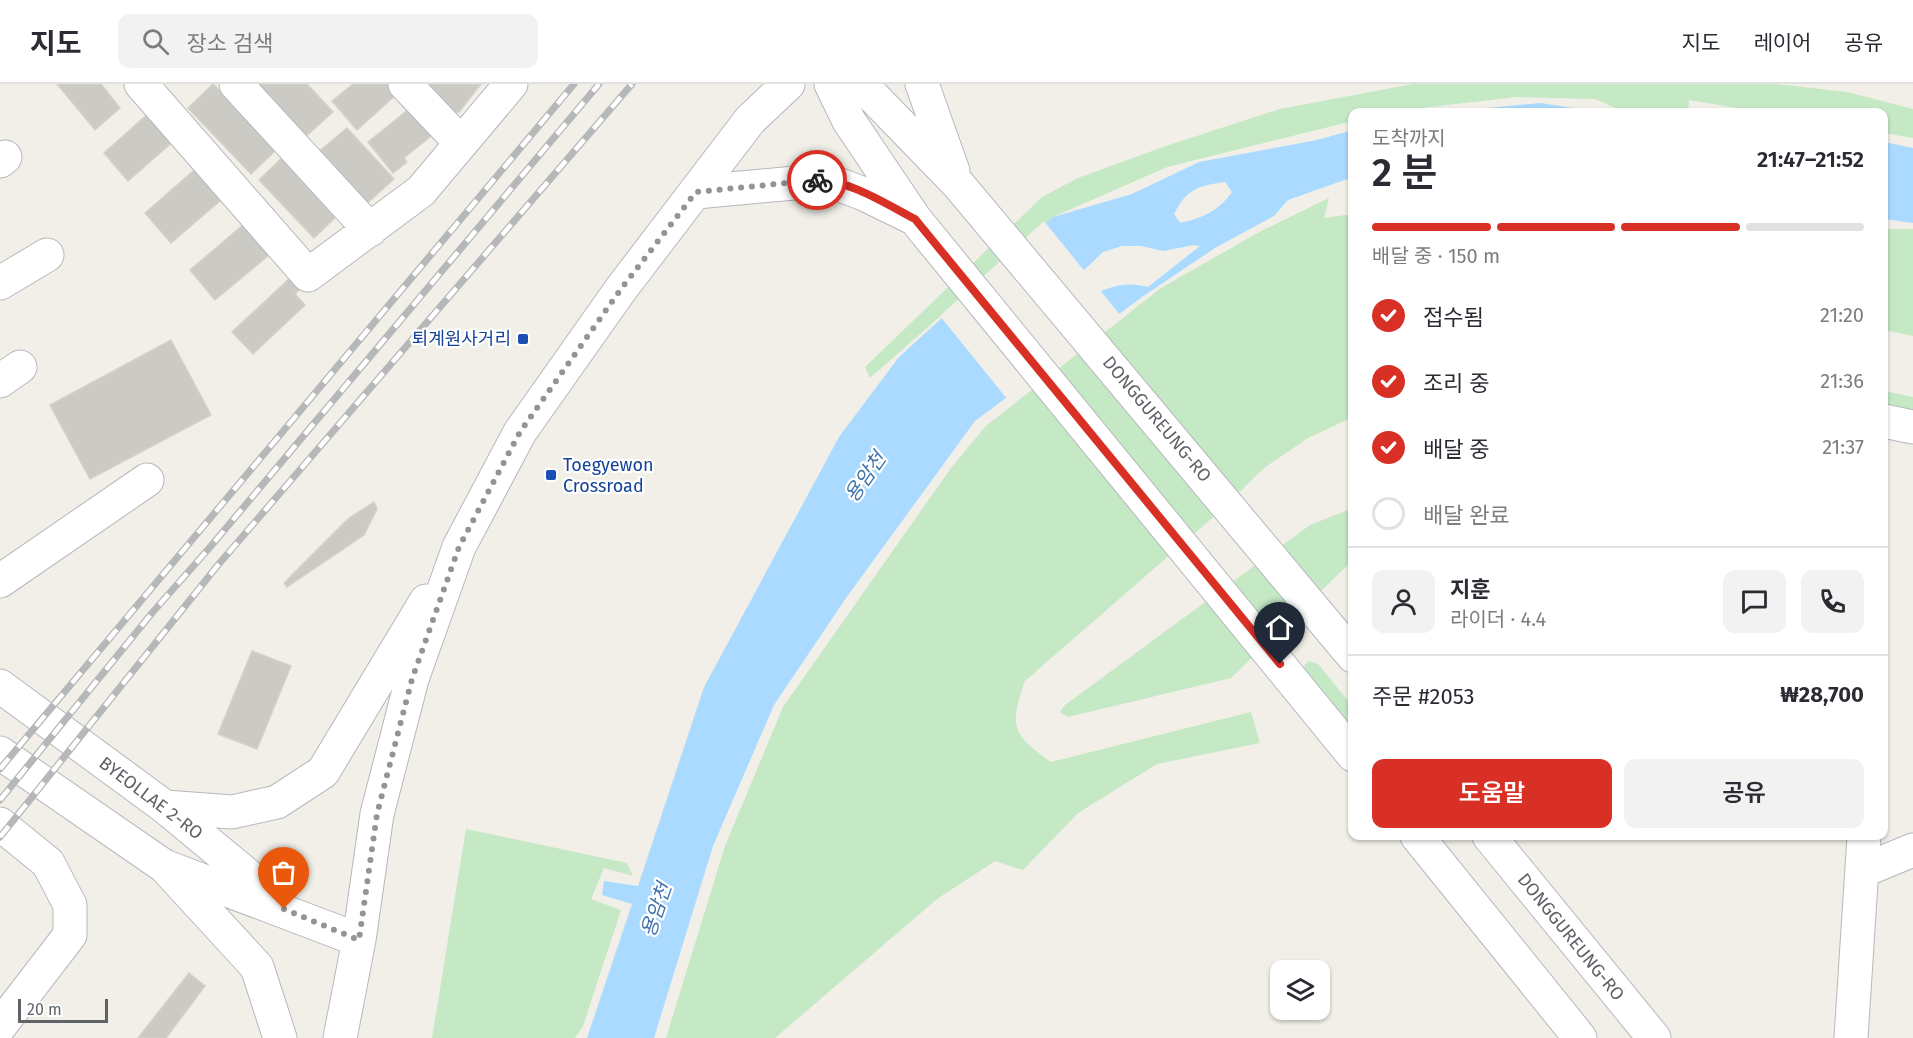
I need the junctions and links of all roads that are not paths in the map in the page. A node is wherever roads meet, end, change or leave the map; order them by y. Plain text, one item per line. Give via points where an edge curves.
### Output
1 (141, 84) edge
2 (236, 84) edge
3 (405, 84) edge
4 (512, 84) edge
5 (789, 84) edge
6 (831, 84) edge
7 (922, 88) edge
8 (870, 94) edge
9 (461, 143) junction
10 (958, 184) junction
11 (696, 192) junction
12 (915, 219) junction
13 (370, 230) junction
14 (47, 255) dead end
15 (0, 283) edge
16 (1888, 422) edge
17 (1913, 427) edge
18 (147, 480) dead end
19 (459, 547) junction
20 (0, 581) edge
21 (1348, 649) edge
22 (0, 686) edge
23 (1348, 749) edge
24 (0, 753) edge
25 (165, 807) junction
26 (0, 824) edge
27 (1421, 840) edge
28 (1492, 840) edge
29 (1864, 840) edge
30 (1913, 850) edge
31 (164, 866) junction
32 (1862, 872) junction
33 (298, 915) junction
34 (359, 940) junction
35 (0, 1026) edge
36 (280, 1038) edge
37 (340, 1038) edge
38 (1580, 1038) edge
39 (1654, 1038) edge
40 (1851, 1038) edge

1 - 13 street via 308,275
2 - 13 street
3 - 9 street
4 - 9 street
5 - 11 street via 750,120
6 - 12 street via 849,121
7 - 10 street
8 - 10 street, DONGGUREUNG-RO
9 - 13 street via 421,191
10 - 21 street, DONGGUREUNG-RO
11 - 12 street via 827,180
11 - 19 street via 621,289 520,432
12 - 23 street
14 - 15 street
16 - 17 street
18 - 20 street
19 - 25 street via 323,772 277,802 232,812
19 - 34 street via 412,679 377,814
22 - 25 street, BYEOLLAE 2-RO
24 - 31 street, BYEOLLAE 2-RO
25 - 33 street, BYEOLLAE 2-RO
26 - 35 street via 48,863 70,905 70,935
27 - 38 street
28 - 39 street, DONGGUREUNG-RO
29 - 32 street
30 - 32 street
31 - 33 street, BYEOLLAE 2-RO
31 - 36 street via 257,967
32 - 40 street
33 - 34 street, BYEOLLAE 2-RO
34 - 37 street

